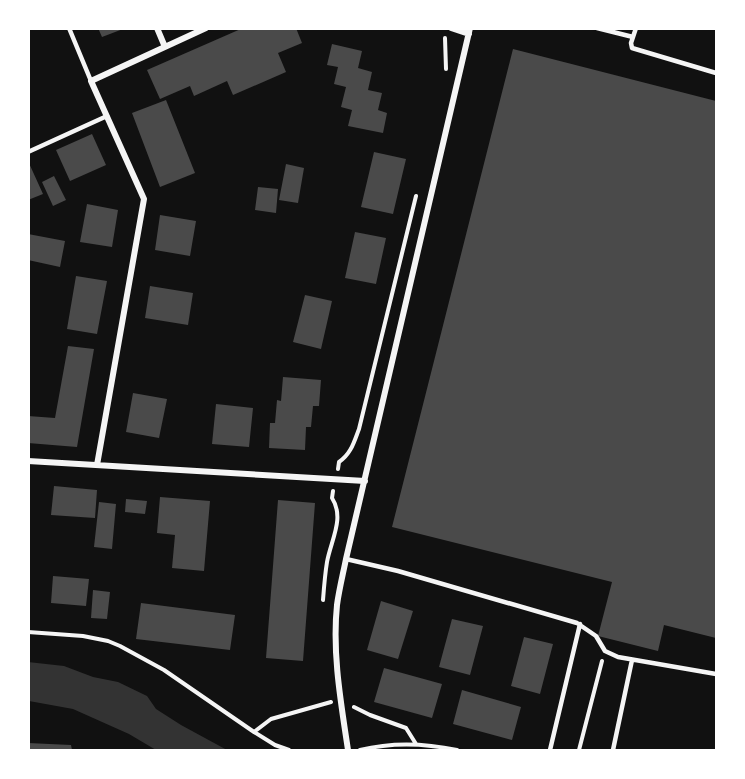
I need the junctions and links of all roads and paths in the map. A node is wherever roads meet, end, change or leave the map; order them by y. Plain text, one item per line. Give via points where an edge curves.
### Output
1 (69, 28) edge
2 (157, 28) edge
3 (206, 28) edge
4 (451, 28) edge
5 (597, 28) edge
6 (636, 28) edge
7 (470, 32) edge
8 (633, 37) junction
9 (165, 47) junction
10 (717, 73) edge
11 (91, 81) junction
12 (107, 116) junction
13 (28, 152) edge
14 (28, 461) edge
15 (97, 465) junction
16 (365, 481) junction
17 (346, 559) junction
18 (580, 624) junction
19 (28, 632) edge
20 (604, 651) junction
21 (632, 660) junction
22 (717, 674) edge
23 (341, 700) junction
24 (254, 732) junction
25 (416, 744) junction
26 (289, 750) edge
27 (348, 750) edge
28 (359, 750) edge
29 (457, 750) edge
30 (549, 750) edge
31 (579, 750) edge
32 (613, 750) edge

1 - 11 lane
2 - 9 street
3 - 9 street
4 - 7 street
5 - 8 lane
6 - 8 lane
7 - 16 street
8 - 10 lane via 632,48
9 - 11 street
11 - 12 street
12 - 13 lane
12 - 15 street via 144,199
14 - 15 street
15 - 16 street
16 - 17 street
17 - 18 lane
17 - 23 street via 336,646
18 - 20 lane via 596,636
18 - 30 lane
19 - 24 path via 108,641 164,670
20 - 21 lane
20 - 31 path
21 - 22 lane
21 - 32 lane
23 - 24 path via 271,719
23 - 25 path via 406,728
23 - 27 street
24 - 26 path
25 - 28 path
25 - 29 path

